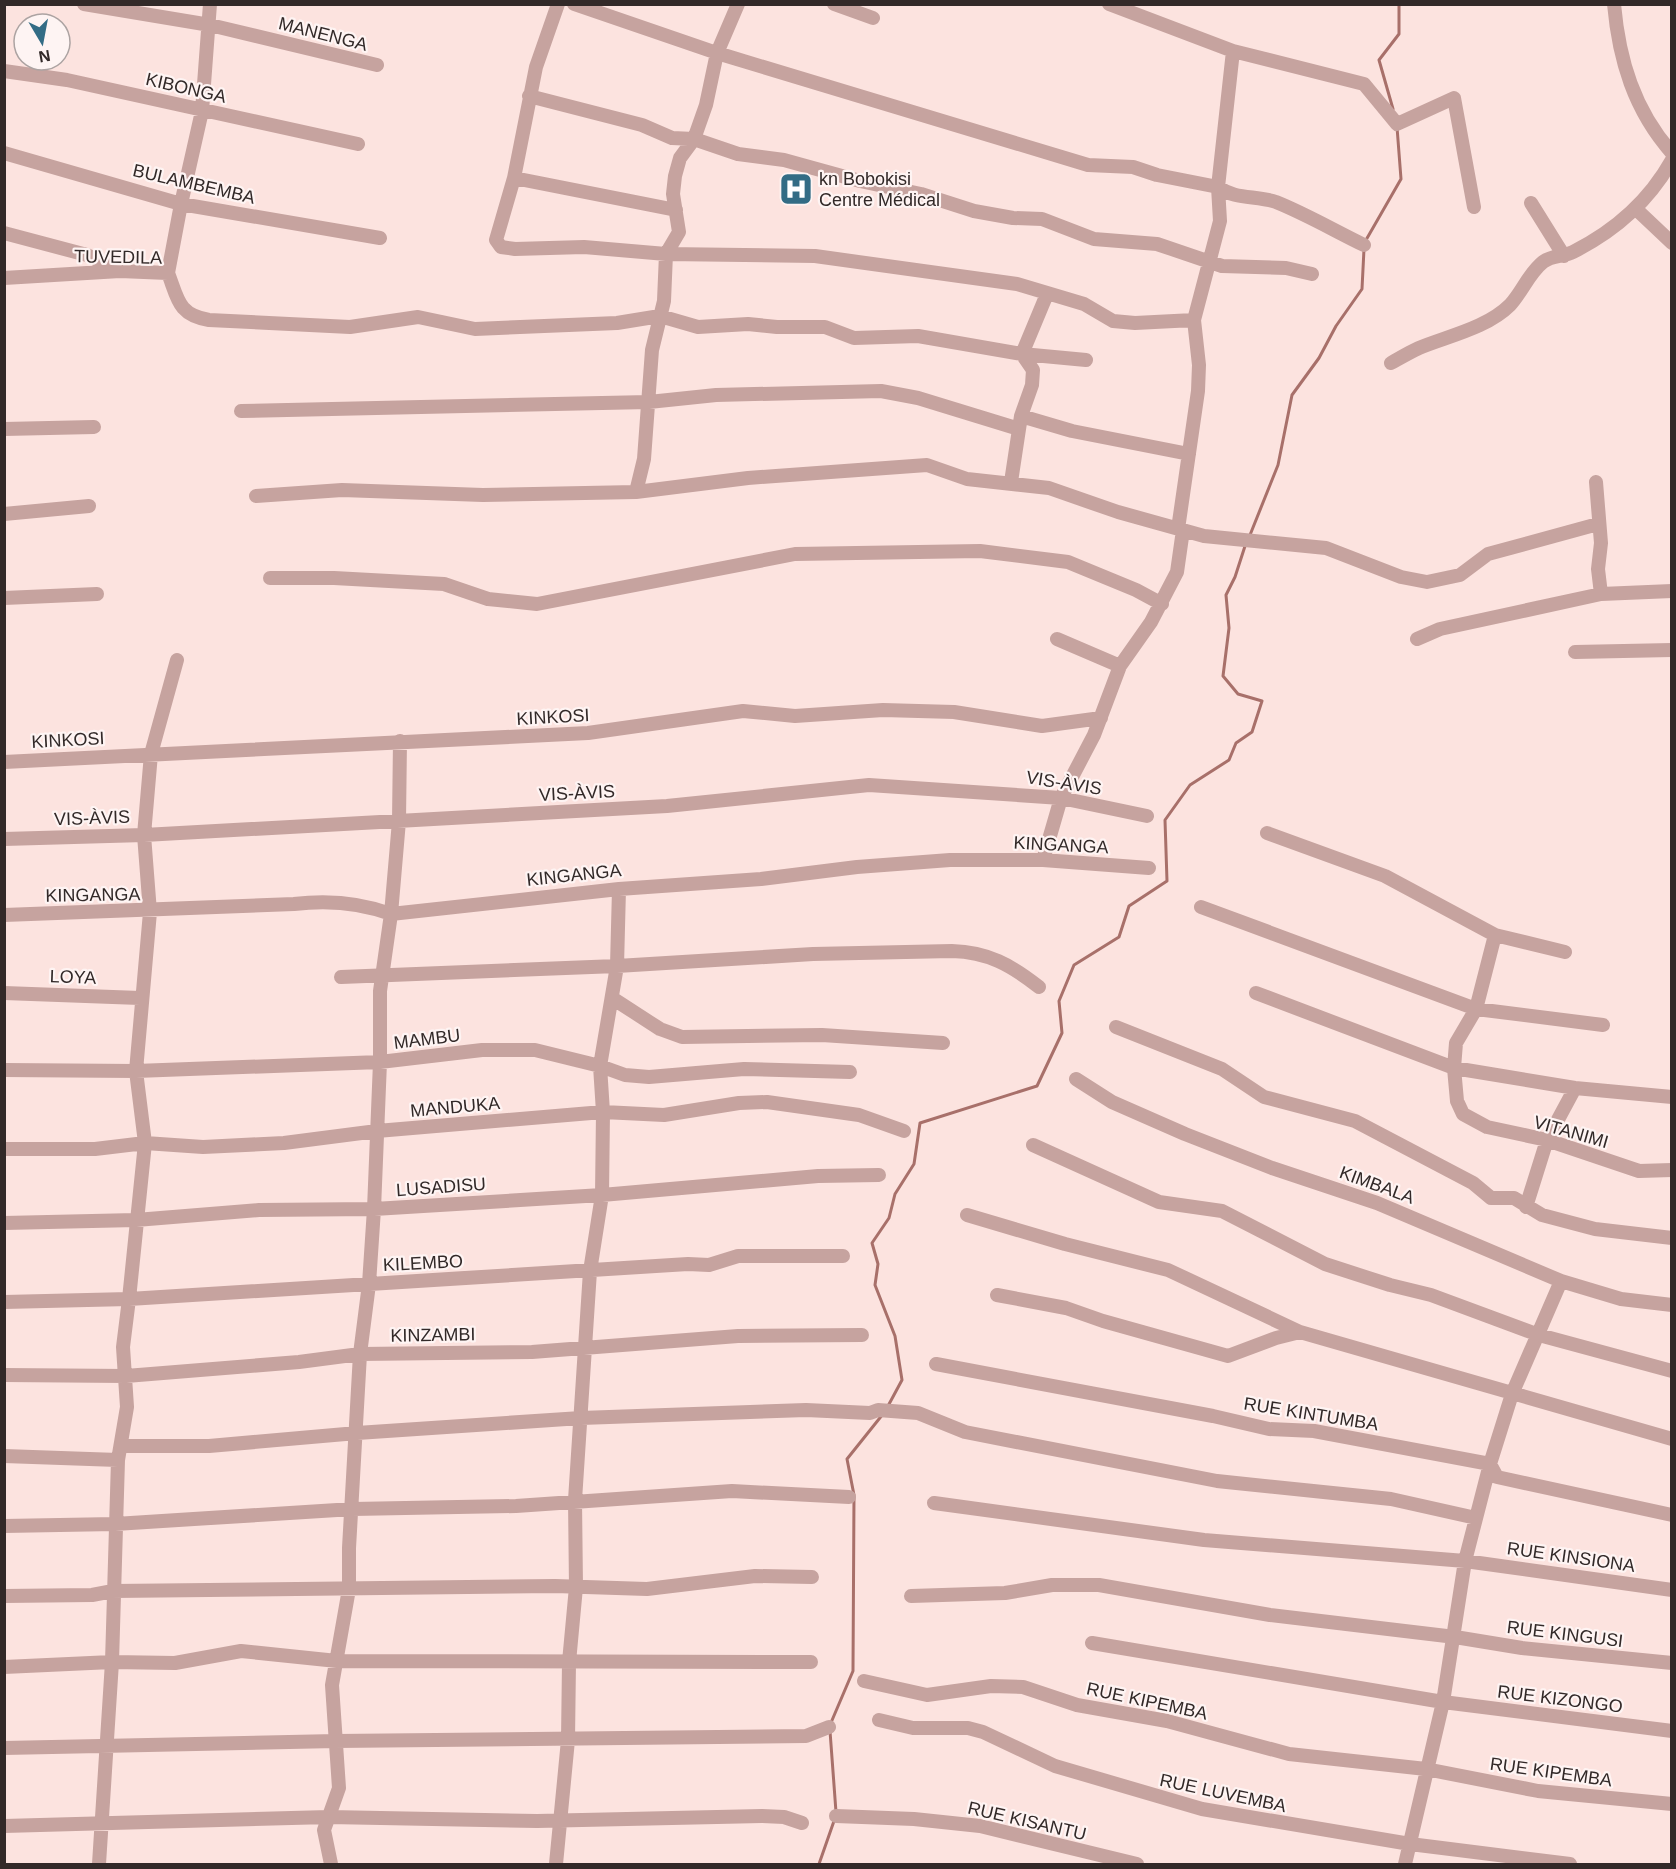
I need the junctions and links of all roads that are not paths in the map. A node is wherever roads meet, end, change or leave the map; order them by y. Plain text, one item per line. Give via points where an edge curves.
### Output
1 (84, 4) edge
2 (210, 4) edge
3 (558, 4) edge
4 (574, 4) edge
5 (738, 4) edge
6 (834, 4) edge
7 (1109, 4) edge
8 (1614, 4) edge
9 (873, 18) dead end
10 (210, 25) junction
11 (1233, 51) junction
12 (717, 52) junction
13 (377, 65) dead end
14 (4, 71) edge
15 (529, 96) junction
16 (202, 111) junction
17 (694, 139) junction
18 (358, 144) dead end
19 (4, 153) edge
20 (1671, 153) edge
21 (1671, 160) edge
22 (514, 178) junction
23 (1218, 186) junction
24 (1531, 203) dead end
25 (181, 204) junction
26 (1474, 207) dead end
27 (1636, 209) junction
28 (676, 210) junction
29 (4, 232) edge
30 (380, 238) dead end
31 (1671, 243) edge
32 (1364, 245) dead end
33 (666, 254) junction
34 (1564, 256) junction
35 (1210, 263) junction
36 (120, 271) junction
37 (168, 273) junction
38 (1312, 274) dead end
39 (4, 278) edge
40 (1047, 294) junction
41 (660, 316) junction
42 (1194, 320) junction
43 (1022, 354) junction
44 (1086, 360) dead end
45 (1391, 363) dead end
46 (649, 402) junction
47 (241, 411) dead end
48 (1020, 423) junction
49 (94, 427) dead end
50 (4, 429) edge
51 (1189, 454) junction
52 (1596, 482) dead end
53 (1011, 483) junction
54 (636, 492) junction
55 (256, 495) dead end
56 (90, 506) dead end
57 (4, 514) edge
58 (1598, 524) junction
59 (1181, 530) junction
60 (270, 578) dead end
61 (1671, 591) edge
62 (97, 594) dead end
63 (1600, 594) junction
64 (4, 598) edge
65 (1162, 604) junction
66 (1057, 639) dead end
67 (1417, 639) dead end
68 (1671, 650) edge
69 (1575, 652) dead end
70 (177, 660) dead end
71 (1120, 666) junction
72 (1101, 718) junction
73 (400, 741) junction
74 (150, 754) junction
75 (4, 762) edge
76 (1061, 798) junction
77 (1147, 816) dead end
78 (399, 821) junction
79 (1267, 833) dead end
80 (144, 835) junction
81 (4, 839) edge
82 (1043, 860) junction
83 (1149, 868) dead end
84 (619, 889) junction
85 (1201, 907) dead end
86 (150, 912) junction
87 (391, 914) junction
88 (4, 915) edge
89 (1495, 935) junction
90 (1565, 952) dead end
91 (617, 966) junction
92 (381, 976) junction
93 (341, 977) dead end
94 (1039, 987) dead end
95 (4, 993) edge
96 (1256, 993) dead end
97 (140, 998) junction
98 (612, 998) junction
99 (1476, 1010) junction
100 (1603, 1025) dead end
101 (1116, 1027) dead end
102 (943, 1043) dead end
103 (380, 1062) junction
104 (600, 1066) junction
105 (1454, 1068) junction
106 (4, 1070) edge
107 (136, 1071) junction
108 (850, 1072) dead end
109 (1076, 1079) dead end
110 (1575, 1089) junction
111 (1671, 1097) edge
112 (603, 1112) junction
113 (377, 1131) junction
114 (904, 1131) dead end
115 (1547, 1140) junction
116 (145, 1143) junction
117 (1033, 1145) dead end
118 (4, 1149) edge
119 (1671, 1170) edge
120 (879, 1176) dead end
121 (602, 1195) junction
122 (1526, 1207) junction
123 (374, 1209) junction
124 (967, 1215) dead end
125 (136, 1220) junction
126 (4, 1223) edge
127 (1671, 1238) edge
128 (843, 1256) dead end
129 (590, 1271) junction
130 (1561, 1281) junction
131 (369, 1284) junction
132 (997, 1295) dead end
133 (129, 1299) junction
134 (4, 1302) edge
135 (1671, 1305) edge
136 (1300, 1332) junction
137 (862, 1335) dead end
138 (1539, 1335) junction
139 (585, 1348) junction
140 (360, 1354) junction
141 (936, 1364) dead end
142 (1671, 1371) edge
143 (4, 1375) edge
144 (126, 1376) junction
145 (1512, 1394) junction
146 (581, 1418) junction
147 (357, 1433) junction
148 (1671, 1439) edge
149 (122, 1446) junction
150 (4, 1456) edge
151 (118, 1460) junction
152 (1490, 1464) junction
153 (849, 1497) dead end
154 (575, 1500) junction
155 (934, 1503) dead end
156 (353, 1509) junction
157 (1671, 1515) edge
158 (1476, 1518) junction
159 (115, 1524) junction
160 (4, 1526) edge
161 (1465, 1561) junction
162 (812, 1578) dead end
163 (576, 1587) junction
164 (349, 1588) junction
165 (1671, 1590) edge
166 (113, 1592) junction
167 (4, 1596) edge
168 (911, 1596) dead end
169 (1455, 1637) junction
170 (1092, 1643) dead end
171 (337, 1661) junction
172 (112, 1662) junction
173 (569, 1662) junction
174 (811, 1662) dead end
175 (1671, 1664) edge
176 (4, 1667) edge
177 (864, 1681) dead end
178 (1443, 1702) junction
179 (879, 1720) dead end
180 (830, 1727) dead end
181 (1671, 1731) edge
182 (568, 1740) junction
183 (336, 1741) junction
184 (105, 1744) junction
185 (4, 1748) edge
186 (1426, 1769) junction
187 (1671, 1804) edge
188 (836, 1816) dead end
189 (329, 1817) junction
190 (561, 1820) junction
191 (103, 1823) junction
192 (802, 1823) dead end
193 (4, 1826) edge
194 (1410, 1844) junction
195 (99, 1864) edge
196 (331, 1864) edge
197 (556, 1864) edge
198 (1137, 1864) edge
199 (1405, 1864) edge
200 (1570, 1864) edge

1 - 10 street, MANENGA
2 - 10 street
3 - 15 street
4 - 12 street
5 - 12 street
6 - 9 street
7 - 11 street
8 - 20 street via 1624,69
10 - 13 street, MANENGA
10 - 16 street
11 - 23 street
11 - 26 street via 1364,84 1397,124 1454,98
12 - 17 street
12 - 23 street via 1088,165 1133,167
14 - 16 street, KIBONGA via 67,80
15 - 17 street via 642,125 672,138
15 - 22 street
16 - 18 street, KIBONGA
16 - 25 street
17 - 28 street via 680,158 675,176
17 - 35 street via 738,154 784,160 974,211 1042,219 1094,239 1157,244
19 - 25 street, BULAMBEMBA
21 - 27 street
22 - 28 street
22 - 33 street via 496,240 501,247 584,247
23 - 32 street via 1226,193 1274,201
23 - 35 street via 1220,221
24 - 34 street
25 - 30 street, BULAMBEMBA
25 - 37 street
27 - 31 street
27 - 34 street via 1611,230
28 - 33 street via 679,232
29 - 36 street via 87,255
33 - 40 street via 815,256 1017,284
33 - 41 street
34 - 45 street via 1542,262 1510,304 1493,316
35 - 38 street via 1286,268
35 - 42 street
36 - 37 street, TUVEDILA
36 - 39 street, TUVEDILA
37 - 41 street, TUVEDILA via 182,308 196,318 350,327 418,317 475,329 618,323
40 - 42 street via 1084,304 1113,321
40 - 43 street
41 - 43 street via 698,327 825,327 854,338 918,336
41 - 46 street via 652,351
42 - 51 street via 1199,365
43 - 44 street
43 - 48 street via 1033,370
46 - 47 street
46 - 48 street via 716,395 881,391
46 - 54 street via 644,459
48 - 51 street
48 - 53 street
49 - 50 street
51 - 59 street
52 - 58 street
53 - 54 street via 967,478 921,465 748,478
53 - 59 street via 1049,488
54 - 55 street via 483,495 342,490
56 - 57 street
58 - 59 street via 1488,554 1460,575 1427,582 1401,577 1326,548 1204,536
58 - 63 street
59 - 65 street via 1177,572
60 - 65 street via 444,584 488,599 537,604 795,554 980,551 1068,562
61 - 63 street
62 - 64 street
63 - 67 street via 1440,629
65 - 71 street
66 - 71 street
68 - 69 street
70 - 74 street
71 - 72 street
72 - 73 street, KINKOSI via 1042,726 954,712 884,710 795,716 742,711 588,734
72 - 76 street
73 - 74 street, KINKOSI
73 - 78 street
74 - 75 street, KINKOSI
74 - 80 street
76 - 77 street, VIS-ÀVIS
76 - 78 street, VIS-ÀVIS via 869,785 667,807
76 - 82 street
78 - 80 street, VIS-ÀVIS
78 - 87 street
79 - 89 street via 1385,876
80 - 81 street, VIS-ÀVIS
80 - 86 street
82 - 83 street, KINGANGA
82 - 84 street, KINGANGA via 950,860
84 - 87 street, KINGANGA
84 - 91 street
85 - 99 street
86 - 87 street, KINGANGA via 311,901 368,907
86 - 88 street, KINGANGA
86 - 97 street
87 - 92 street
89 - 90 street
89 - 99 street
91 - 92 street
91 - 94 street via 813,954 968,951 1005,962
91 - 98 street
92 - 93 street
92 - 103 street
95 - 97 street, LOYA
96 - 105 street
97 - 107 street
98 - 102 street via 660,1029 682,1037 822,1035
98 - 104 street
99 - 100 street
99 - 105 street via 1456,1043
101 - 122 street via 1222,1069 1264,1097 1355,1121 1473,1184 1491,1198 1514,1198
103 - 104 street, MAMBU via 482,1050 535,1050
103 - 107 street, MAMBU
103 - 113 street
104 - 108 street, MAMBU via 626,1075 649,1077 744,1068
104 - 112 street
105 - 110 street
105 - 115 street, VITANIMI via 1462,1114 1487,1127
106 - 107 street, MAMBU
107 - 116 street
109 - 130 street, KIMBALA via 1112,1102 1185,1134 1377,1203
110 - 111 street
110 - 115 street
112 - 113 street, MANDUKA
112 - 114 street, MANDUKA via 664,1115 767,1102 860,1115
112 - 121 street
113 - 116 street, MANDUKA via 249,1145
113 - 123 street
115 - 119 street, VITANIMI via 1639,1171
115 - 122 street
116 - 118 street, MANDUKA via 95,1149
116 - 125 street
117 - 138 street via 1160,1202 1222,1211 1325,1264 1431,1295
120 - 121 street, LUSADISU via 818,1176
121 - 123 street, LUSADISU
121 - 129 street
122 - 127 street via 1595,1229
123 - 125 street, LUSADISU via 259,1210
123 - 131 street
124 - 136 street via 1065,1245 1168,1270
125 - 126 street, LUSADISU
125 - 133 street
128 - 129 street, KILEMBO via 738,1256 709,1265
129 - 131 street, KILEMBO
129 - 139 street
130 - 135 street, KIMBALA via 1621,1299
130 - 138 street
131 - 133 street, KILEMBO
131 - 140 street
132 - 136 street via 1066,1308 1227,1356
133 - 134 street, KILEMBO
133 - 144 street via 123,1347
136 - 145 street
137 - 139 street, KINZAMBI via 738,1336
138 - 142 street
138 - 145 street
139 - 140 street, KINZAMBI
139 - 146 street
140 - 144 street, KINZAMBI
140 - 147 street
141 - 152 street, RUE KINTUMBA via 1269,1429 1314,1431
143 - 144 street, KINZAMBI
144 - 149 street
145 - 148 street
145 - 152 street
146 - 147 street
146 - 154 street
146 - 158 street via 806,1410 918,1413 965,1432 1217,1481 1391,1499
147 - 149 street via 209,1446
147 - 156 street
149 - 151 street
150 - 151 street
151 - 159 street
152 - 157 street, RUE KINTUMBA via 1497,1477
152 - 158 street
153 - 154 street via 732,1491
154 - 156 street via 516,1506
154 - 163 street
155 - 161 street, RUE KINSIONA via 1204,1540
156 - 159 street
156 - 164 street
158 - 161 street
159 - 160 street
159 - 166 street
161 - 165 street, RUE KINSIONA
161 - 169 street
162 - 163 street via 755,1576 647,1589
163 - 164 street
163 - 173 street
164 - 166 street
164 - 171 street
166 - 167 street
166 - 172 street
168 - 169 street, RUE KINGUSI via 1099,1585 1270,1615
169 - 175 street, RUE KINGUSI
169 - 178 street
170 - 178 street, RUE KIZONGO
171 - 172 street via 241,1651 175,1663
171 - 173 street
171 - 183 street via 332,1685
172 - 176 street
172 - 184 street
173 - 174 street
173 - 182 street
177 - 186 street, RUE KIPEMBA via 927,1695 991,1686 1023,1687 1077,1706 1167,1721 1289,1754
178 - 181 street, RUE KIZONGO
178 - 186 street
179 - 194 street, RUE LUVEMBA via 913,1728 969,1728 1055,1766 1202,1809
180 - 182 street via 806,1736
182 - 183 street
182 - 190 street
183 - 184 street
183 - 189 street via 339,1788
184 - 185 street
184 - 191 street
186 - 187 street, RUE KIPEMBA via 1538,1791
186 - 194 street
188 - 198 street, RUE KISANTU via 980,1826
189 - 190 street
189 - 191 street
189 - 196 street via 324,1830
190 - 192 street via 762,1816
190 - 197 street
191 - 193 street
191 - 195 street
194 - 199 street
194 - 200 street, RUE LUVEMBA

